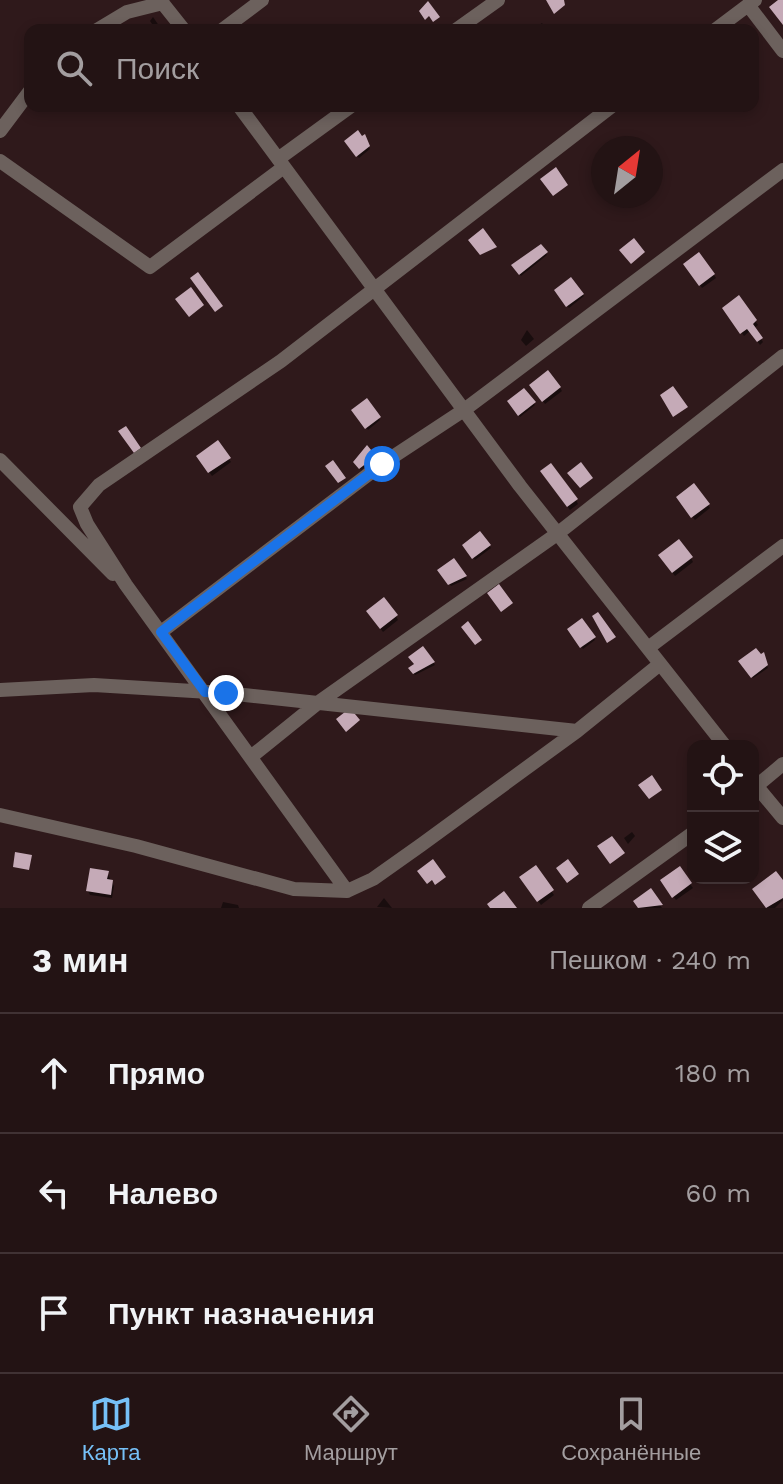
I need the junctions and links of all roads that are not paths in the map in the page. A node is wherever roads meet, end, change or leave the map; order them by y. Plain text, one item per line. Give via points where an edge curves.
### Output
1 (262, 0) edge
2 (498, 0) edge
3 (161, 2) edge
4 (751, 3) edge
5 (107, 24) edge
6 (179, 24) edge
7 (230, 24) edge
8 (464, 24) edge
9 (723, 24) edge
10 (783, 51) edge
11 (24, 99) edge
12 (243, 112) edge
13 (344, 112) edge
14 (604, 112) edge
15 (0, 131) edge
16 (0, 161) edge
17 (281, 163) junction
18 (783, 170) edge
19 (372, 288) junction
20 (783, 356) edge
21 (464, 410) junction
22 (0, 460) edge
23 (557, 534) junction
24 (783, 546) edge
25 (126, 585) junction
26 (161, 632) junction
27 (648, 648) junction
28 (660, 664) junction
29 (0, 690) edge
30 (205, 692) junction
31 (319, 702) junction
32 (577, 731) junction
33 (720, 740) edge
34 (252, 756) junction
35 (783, 764) edge
36 (759, 782) edge
37 (759, 792) edge
38 (0, 815) edge
39 (783, 818) edge
40 (687, 837) edge
41 (347, 891) junction
42 (589, 908) edge

1 - 7 street
2 - 8 street
3 - 5 street
3 - 6 street
4 - 9 street
4 - 10 street
11 - 15 street
12 - 17 street
13 - 17 street
14 - 19 street
16 - 17 street via 150,267
17 - 19 street
18 - 21 street
19 - 21 street
19 - 25 street via 281,361 83,500 80,512
20 - 23 street
21 - 23 street
21 - 26 street via 382,464
22 - 25 street
23 - 27 street
23 - 31 street
24 - 27 street
25 - 26 street
26 - 30 street
27 - 28 street
28 - 32 street
28 - 33 street
29 - 30 street via 50,684
30 - 31 street
30 - 34 street
31 - 32 street
31 - 34 street
32 - 41 street via 397,862
34 - 41 street
35 - 36 street
37 - 39 street
38 - 41 street via 294,889
40 - 42 street

